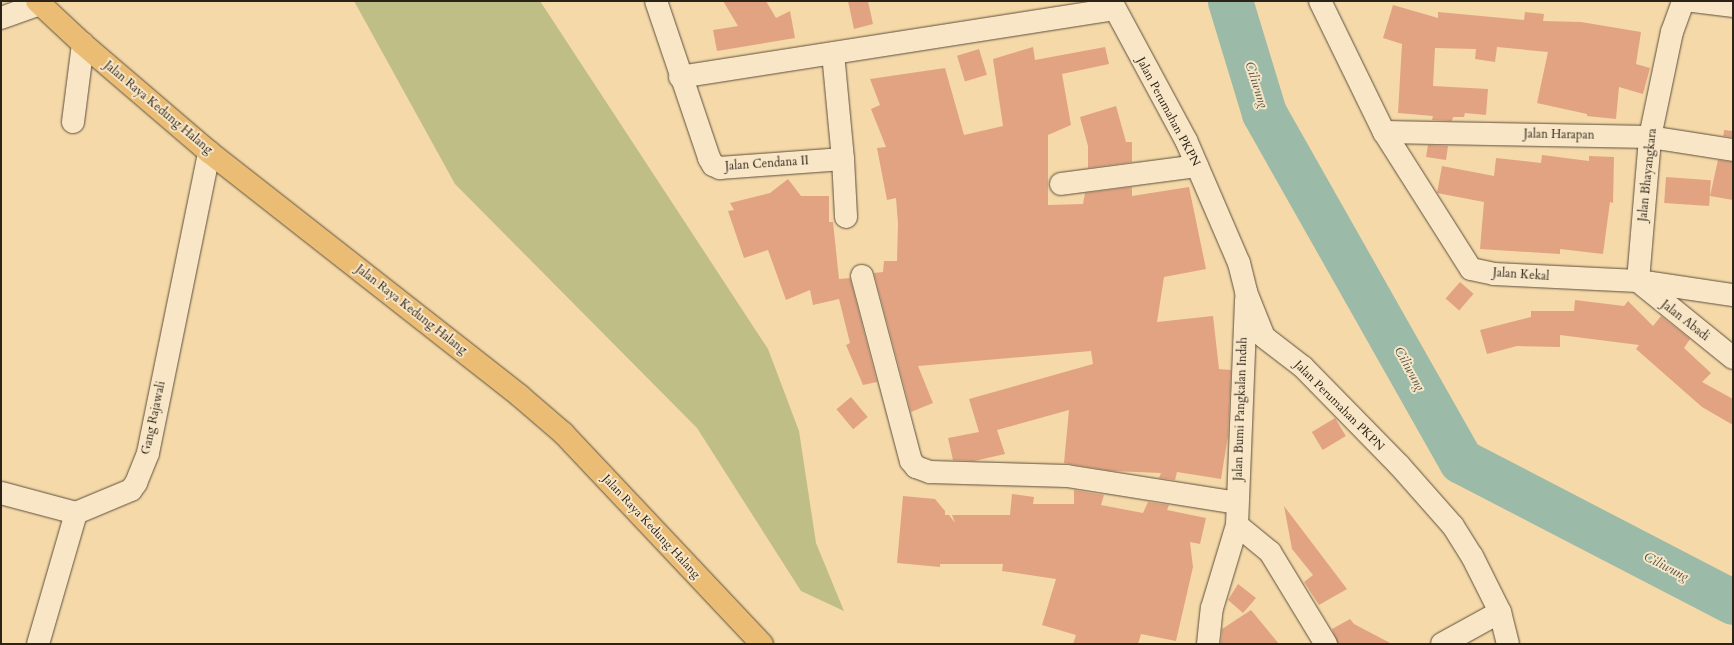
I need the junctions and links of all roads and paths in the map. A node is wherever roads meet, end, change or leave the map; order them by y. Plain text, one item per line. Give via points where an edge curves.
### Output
1 (656, 1) edge
2 (1320, 1) edge
3 (1682, 1) edge
4 (1692, 1) edge
5 (38, 2) edge
6 (1112, 5) edge
7 (1733, 6) edge
8 (1, 18) edge
9 (83, 44) junction
10 (833, 53) junction
11 (680, 77) junction
12 (73, 122) dead end
13 (1384, 132) junction
14 (1650, 137) junction
15 (1733, 150) edge
16 (209, 152) junction
17 (843, 159) junction
18 (1197, 166) junction
19 (1061, 184) dead end
20 (846, 217) dead end
21 (862, 276) dead end
22 (1638, 281) junction
23 (1246, 292) junction
24 (1733, 295) edge
25 (1733, 358) edge
26 (1, 493) edge
27 (1237, 503) junction
28 (76, 513) junction
29 (1237, 525) junction
30 (1500, 612) junction
31 (38, 644) edge
32 (762, 644) edge
33 (1208, 644) edge
34 (1326, 644) edge
35 (1442, 644) edge
36 (1508, 644) edge

1 - 11 street, Jalan Cendana II
2 - 13 street, Jalan Kekal
3 - 14 street, Jalan Bhayangkara via 1672,32
4 - 7 street
5 - 8 street
5 - 9 main road, Jalan Raya Kedung Halang
6 - 10 street
6 - 18 street, Jalan Perumahan PKPN via 1186,140
9 - 12 street
9 - 16 main road, Jalan Raya Kedung Halang
10 - 11 street
10 - 17 street
11 - 17 street, Jalan Cendana II via 713,165 720,168
13 - 14 street, Jalan Harapan
13 - 22 street, Jalan Kekal via 1471,269 1494,274
14 - 15 street, Jalan Harapan
14 - 22 street, Jalan Bhayangkara
16 - 28 street, Gang Rajawali via 148,453 131,490
16 - 32 main road, Jalan Raya Kedung Halang via 520,396 563,433
17 - 20 street
18 - 19 street
18 - 23 street, Jalan Perumahan PKPN via 1239,263
21 - 27 street via 911,461 916,467 930,472 1067,476
22 - 24 street, Jalan Kekal
22 - 25 street, Jalan Abadi
23 - 27 street, Jalan Bumi Pangkalan Indah
23 - 30 street, Jalan Perumahan PKPN via 1264,337 1303,366 1399,465 1453,526 1472,556
26 - 28 street
27 - 29 street, Jalan Bumi Pangkalan Indah
28 - 31 street
29 - 33 street, Jalan Bumi Pangkalan Indah via 1212,608
29 - 34 street via 1270,552
30 - 35 street
30 - 36 street, Jalan Perumahan PKPN

